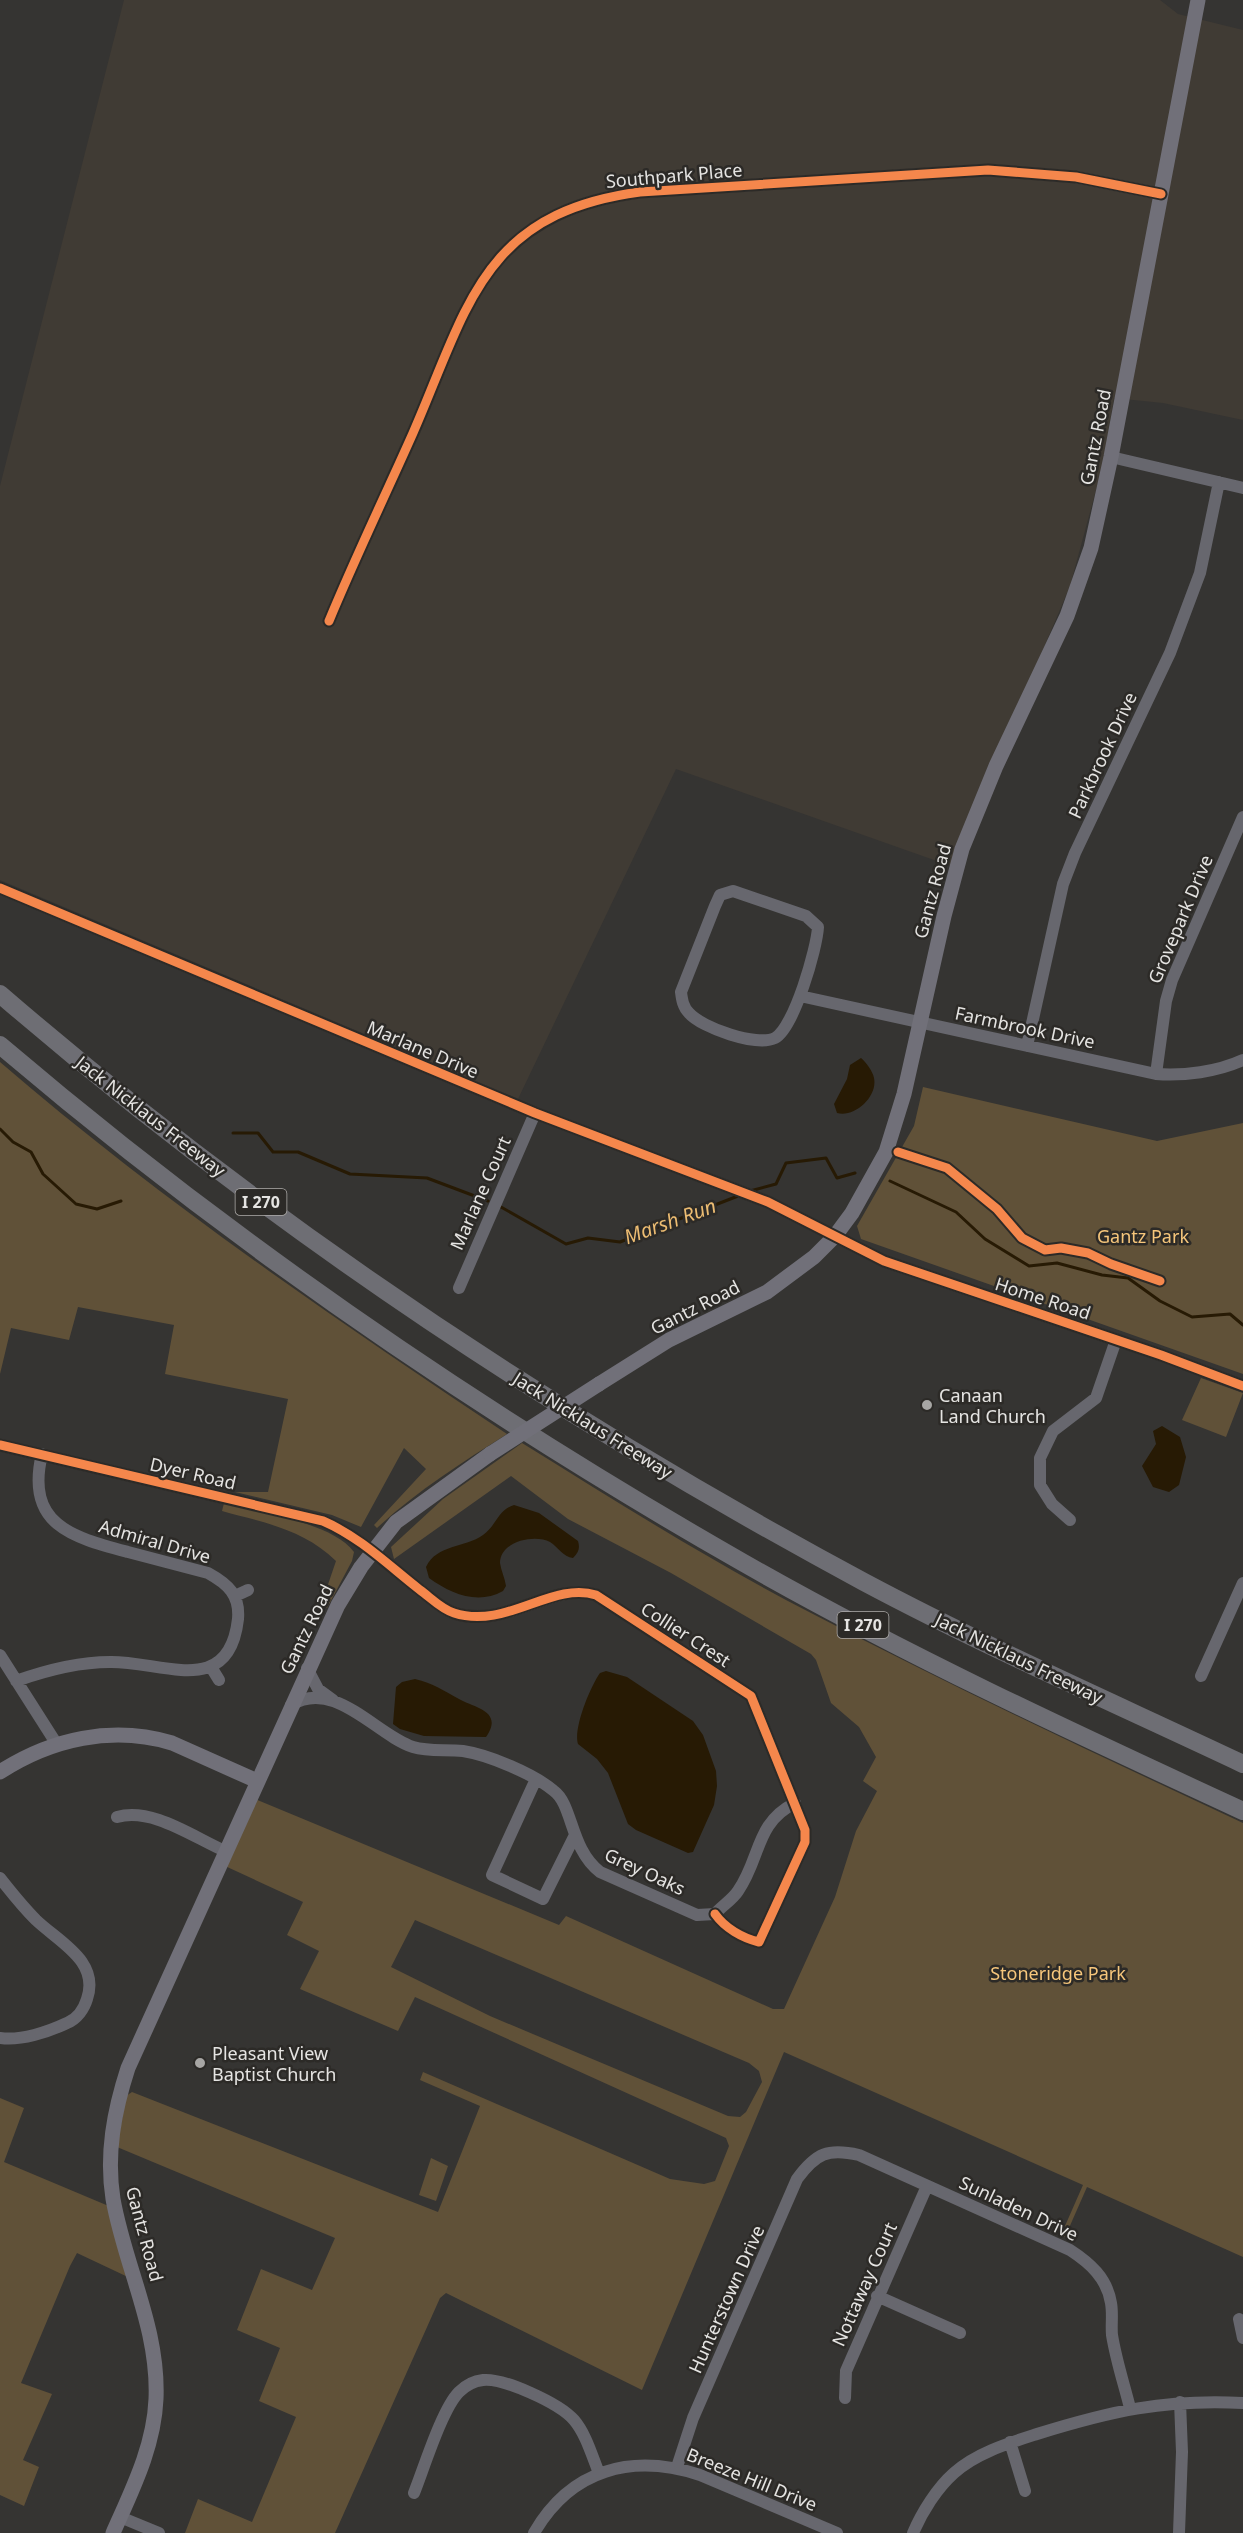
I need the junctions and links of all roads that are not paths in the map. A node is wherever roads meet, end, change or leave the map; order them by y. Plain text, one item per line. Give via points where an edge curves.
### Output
1 (1198, 0) edge
2 (1161, 194) junction
3 (1111, 457) junction
4 (1219, 482) junction
5 (1243, 488) edge
6 (329, 621) dead end
7 (1243, 817) edge
8 (0, 888) edge
9 (0, 994) edge
10 (800, 996) junction
11 (920, 1022) junction
12 (0, 1045) edge
13 (1027, 1046) junction
14 (1243, 1060) edge
15 (1156, 1074) junction
16 (535, 1113) junction
17 (835, 1236) junction
18 (459, 1288) dead end
19 (1116, 1340) junction
20 (1243, 1386) edge
21 (0, 1445) edge
22 (42, 1454) junction
23 (1070, 1520) dead end
24 (372, 1550) junction
25 (1243, 1583) edge
26 (248, 1590) dead end
27 (235, 1596) junction
28 (1239, 1604) edge
29 (0, 1655) edge
30 (211, 1667) junction
31 (308, 1668) junction
32 (1201, 1676) dead end
33 (219, 1680) dead end
34 (16, 1681) junction
35 (339, 1704) junction
36 (291, 1705) junction
37 (57, 1743) junction
38 (1243, 1764) edge
39 (0, 1772) edge
40 (536, 1779) junction
41 (257, 1780) junction
42 (795, 1803) junction
43 (1243, 1810) edge
44 (117, 1817) dead end
45 (574, 1837) junction
46 (225, 1851) junction
47 (0, 1878) edge
48 (715, 1914) junction
49 (0, 2038) edge
50 (821, 2149) joint
51 (927, 2186) junction
52 (877, 2296) junction
53 (1239, 2319) dead end
54 (960, 2333) dead end
55 (1243, 2338) edge
56 (845, 2398) dead end
57 (1180, 2402) junction
58 (1243, 2403) edge
59 (1130, 2408) junction
60 (1011, 2442) junction
61 (677, 2467) junction
62 (599, 2473) junction
63 (1025, 2491) dead end
64 (414, 2493) dead end
65 (120, 2517) junction
66 (113, 2533) edge
67 (159, 2533) edge
68 (534, 2533) edge
69 (837, 2533) edge
70 (913, 2533) edge
71 (1179, 2533) edge

1 - 2 main road, Gantz Road
2 - 3 main road, Gantz Road
2 - 6 street, Southpark Place via 1076,177 988,170 640,192 568,208 510,246 468,302
3 - 4 street
3 - 11 main road, Gantz Road via 1095,535 1078,588 962,849
4 - 5 street
4 - 13 street, Parkbrook Drive via 1200,573 1170,652 1063,884
7 - 15 street, Grovepark Drive via 1172,980
8 - 16 street, Marlane Drive
9 - 38 highway, Jack Nicklaus Freeway / I 270 via 272,1210 453,1337 579,1418 867,1584
10 - 10 street via 783,1030 776,1038 764,1041 725,1034 693,1017 682,1002 681,992 696,948 725,892 733,891 806,916 818,927
10 - 11 street, Farmbrook Drive
11 - 13 street, Farmbrook Drive
11 - 17 main road, Gantz Road via 886,1152
12 - 43 highway, I 270 via 248,1242 547,1447 744,1563 955,1674
13 - 15 street, Farmbrook Drive
14 - 15 street, Farmbrook Drive via 1231,1066 1176,1075
16 - 17 street, Marlane Drive via 783,1208
16 - 18 street, Marlane Court
17 - 19 street, Home Road via 884,1261
17 - 24 main road, Gantz Road, bridge via 767,1292 669,1340 490,1454 396,1522
19 - 20 street, Home Road
19 - 23 street via 1096,1398 1053,1431 1040,1458 1040,1485 1052,1504
21 - 22 street, Dyer Road
22 - 24 street, Dyer Road via 307,1515 339,1528
22 - 27 street, Admiral Drive via 38,1472 40,1498 56,1524 68,1534 208,1573 228,1586
24 - 31 main road, Gantz Road via 338,1605
24 - 42 street, Collier Crest via 454,1613 498,1616 577,1591 596,1595 751,1696
25 - 28 street
26 - 27 street
27 - 30 street via 239,1607 236,1630 224,1657
28 - 32 street
29 - 34 street
30 - 33 street
30 - 34 street via 199,1672 140,1664 75,1664
31 - 35 street, Grey Oaks via 318,1689
31 - 36 main road, Gantz Road
34 - 37 street
35 - 36 street, Grey Oaks via 311,1698
35 - 40 street, Grey Oaks via 359,1712 415,1748 473,1753
36 - 41 main road, Gantz Road
37 - 39 main road
37 - 41 main road via 104,1735 157,1739
40 - 45 street, Grey Oaks via 560,1797
40 - 45 street via 492,1875 543,1899
41 - 46 main road, Gantz Road
42 - 48 street via 769,1821 738,1892
42 - 48 street, Collier Crest via 805,1842 765,1935 759,1942 747,1939
44 - 46 street via 132,1813 154,1819
45 - 48 street, Grey Oaks via 587,1863 600,1872 697,1915
46 - 65 main road, Gantz Road via 137,2046 114,2119 110,2168 114,2200 150,2327 156,2398 147,2452
47 - 49 street via 37,1921 83,1962 89,1977 89,1992 82,2010 71,2022 27,2036
50 - 51 street, Sunladen Drive via 859,2155
50 - 61 street, Hunterstown Drive via 797,2179 693,2418
51 - 52 street, Nottaway Court
51 - 59 street, Sunladen Drive via 1070,2250 1095,2269 1111,2303 1113,2341
52 - 54 street
52 - 56 street, Nottaway Court via 846,2371
53 - 55 street
57 - 58 street
57 - 59 street
57 - 71 street
59 - 60 street
60 - 63 street
60 - 70 street via 954,2473
61 - 62 street, Breeze Hill Drive via 636,2464
61 - 69 street, Breeze Hill Drive
62 - 64 street via 572,2417 502,2381 482,2380 464,2387 452,2402
62 - 68 street, Breeze Hill Drive via 557,2501
65 - 66 main road, Gantz Road
65 - 67 street

